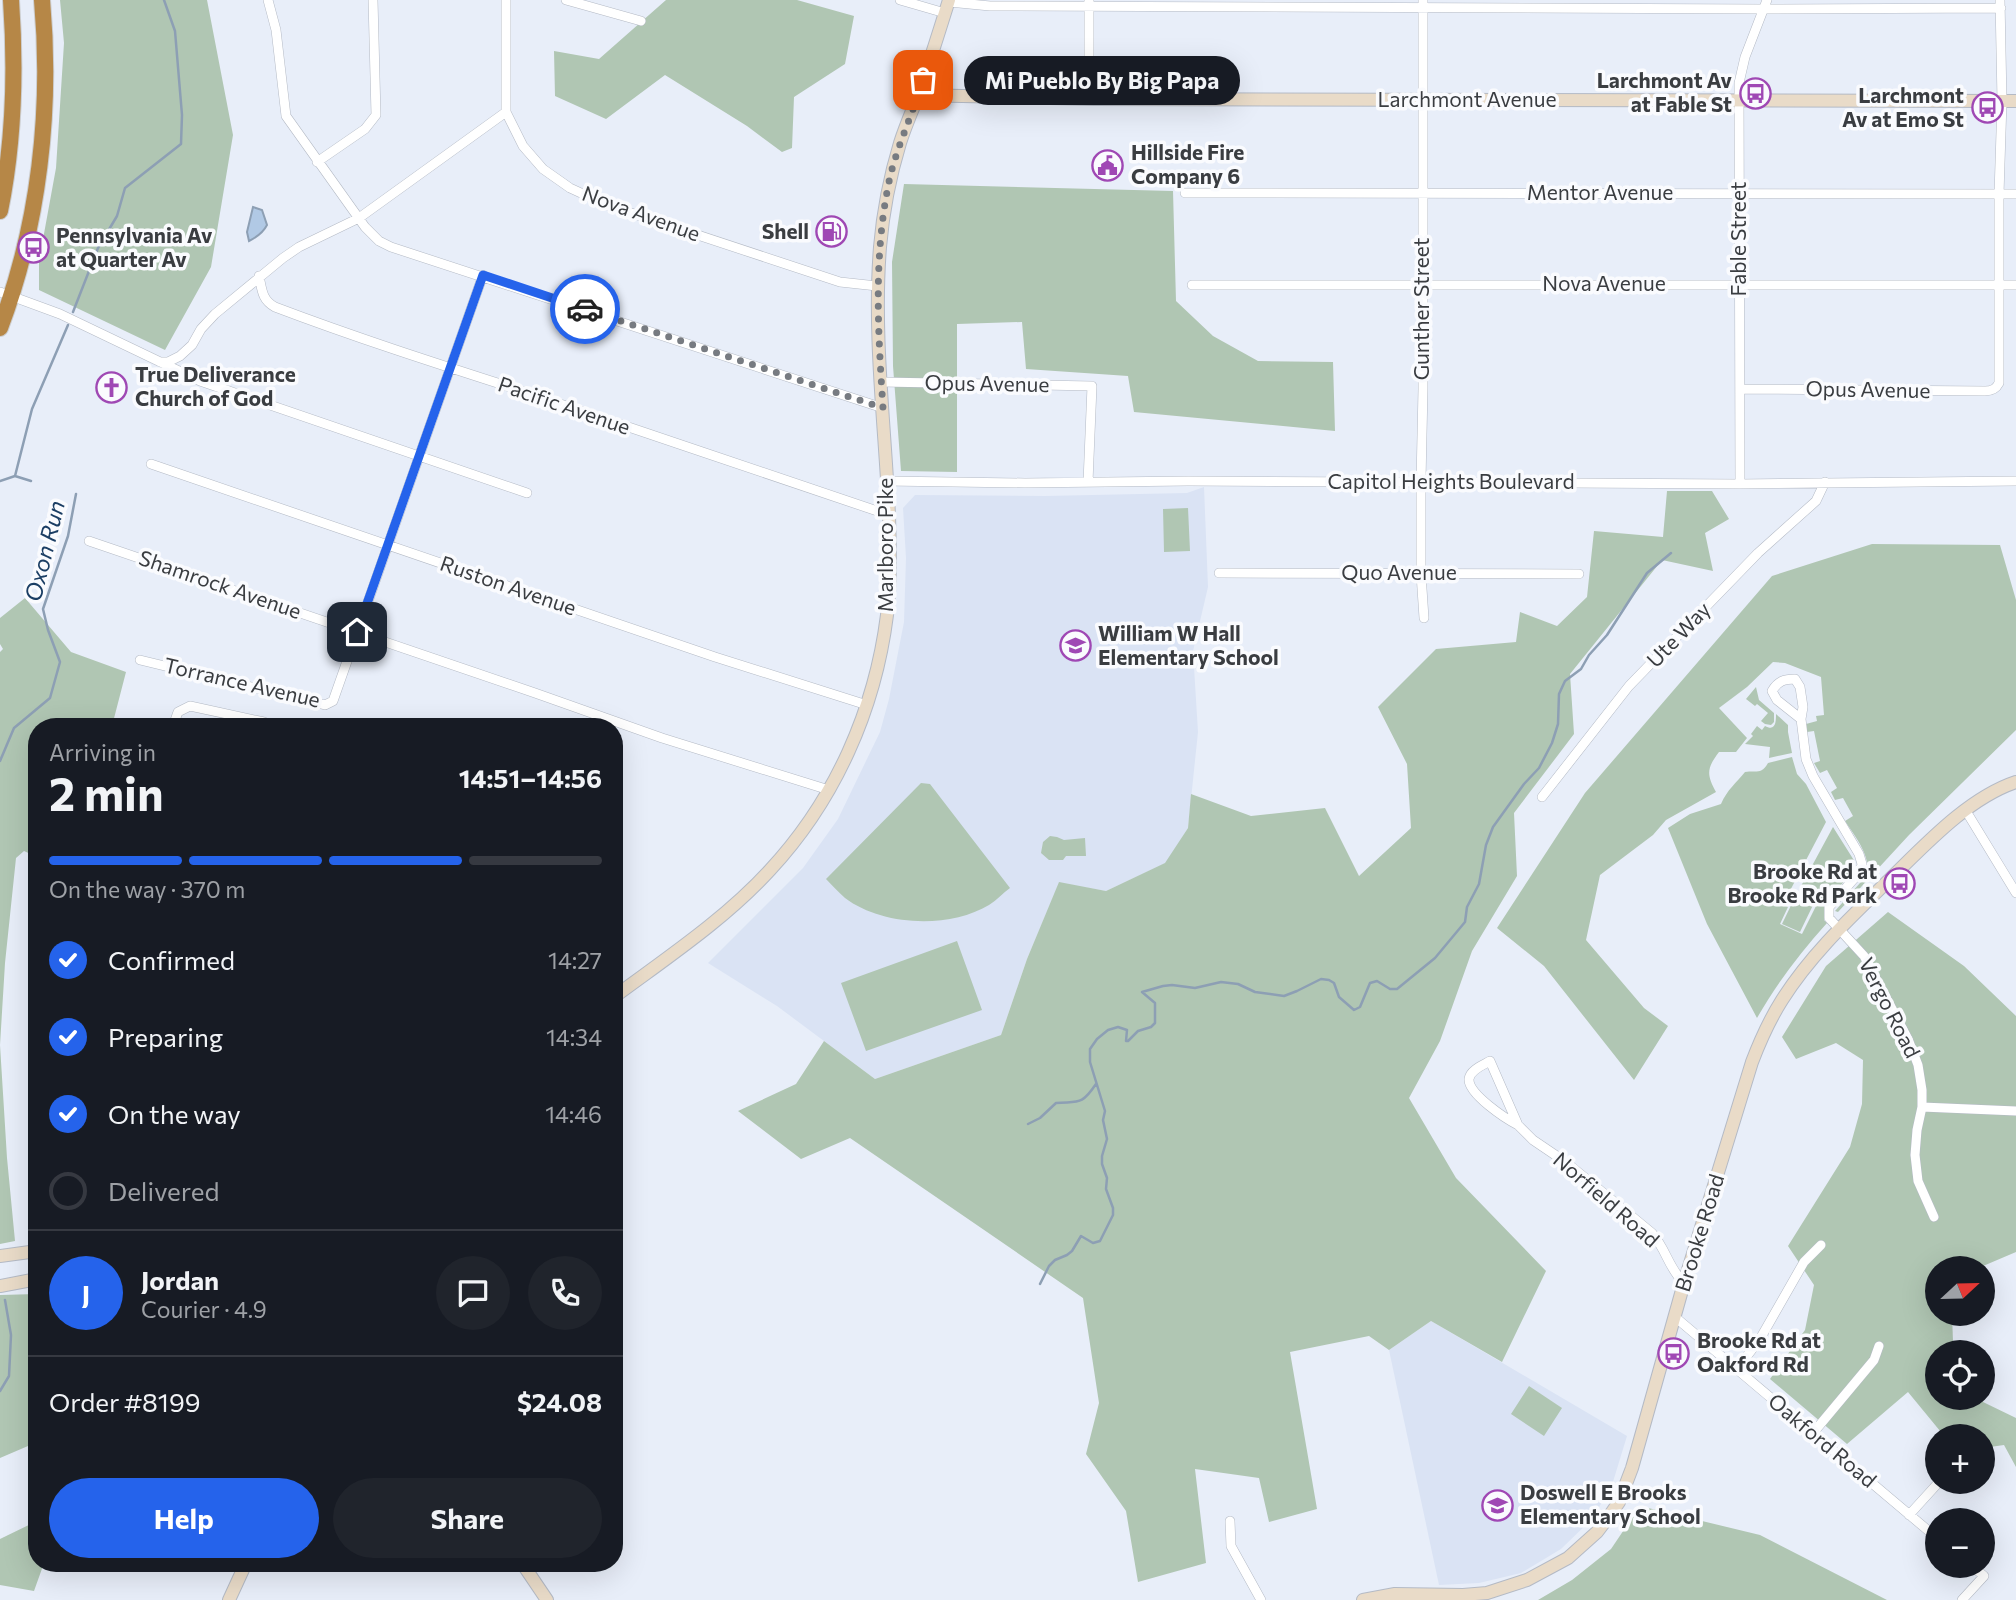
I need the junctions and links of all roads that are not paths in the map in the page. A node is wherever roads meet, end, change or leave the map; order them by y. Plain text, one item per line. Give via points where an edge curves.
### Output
1 (11, 0) edge
2 (42, 0) edge
3 (268, 0) edge
4 (373, 0) edge
5 (506, 0) edge
6 (566, 0) edge
7 (900, 0) edge
8 (1088, 3) edge
9 (1423, 4) edge
10 (2001, 4) edge
11 (597, 5) edge
12 (948, 5) edge
13 (1765, 5) edge
14 (642, 21) dead end
15 (918, 95) junction
16 (1089, 99) junction
17 (1422, 100) junction
18 (1738, 101) junction
19 (2009, 101) edge
20 (506, 111) junction
21 (317, 162) junction
22 (1185, 193) dead end
23 (1422, 193) junction
24 (1739, 193) junction
25 (1999, 194) junction
26 (2016, 194) edge
27 (0, 211) edge
28 (359, 218) junction
29 (483, 275) junction
30 (259, 276) junction
31 (1422, 284) junction
32 (1740, 284) junction
33 (1192, 285) dead end
34 (2000, 285) junction
35 (2016, 285) edge
36 (877, 286) junction
37 (6, 293) edge
38 (0, 328) edge
39 (157, 361) junction
40 (449, 369) junction
41 (882, 382) junction
42 (1740, 389) junction
43 (883, 408) junction
44 (418, 456) junction
45 (151, 464) dead end
46 (887, 481) junction
47 (1421, 481) junction
48 (2016, 481) edge
49 (1088, 482) junction
50 (1825, 482) junction
51 (1740, 484) junction
52 (527, 493) dead end
53 (889, 515) junction
54 (89, 541) dead end
55 (388, 546) junction
56 (1219, 573) dead end
57 (1421, 574) junction
58 (1579, 574) dead end
59 (1424, 618) dead end
60 (357, 632) junction
61 (141, 660) dead end
62 (867, 705) junction
63 (175, 718) edge
64 (244, 718) edge
65 (604, 718) edge
66 (1801, 719) junction
67 (623, 724) edge
68 (2016, 782) edge
69 (829, 790) junction
70 (1542, 797) dead end
71 (1966, 811) junction
72 (2016, 893) edge
73 (1839, 929) junction
74 (623, 990) edge
75 (1922, 1107) junction
76 (2016, 1111) edge
77 (1518, 1125) junction
78 (1934, 1217) dead end
79 (1821, 1244) dead end
80 (28, 1252) edge
81 (0, 1256) edge
82 (28, 1281) edge
83 (1684, 1283) junction
84 (0, 1286) edge
85 (1675, 1317) junction
86 (1880, 1346) dead end
87 (1737, 1369) junction
88 (1813, 1433) junction
89 (1928, 1494) edge
90 (1909, 1515) junction
91 (1230, 1521) dead end
92 (1925, 1528) edge
93 (242, 1572) edge
94 (528, 1572) edge
95 (1982, 1578) edge
96 (1488, 1596) edge
97 (229, 1600) edge
98 (547, 1600) edge
99 (1261, 1600) edge
100 (1363, 1600) edge
101 (1962, 1600) edge

1 - 27 highway via 13,105
2 - 37 highway via 42,141 20,267
3 - 21 street via 276,30 284,110
4 - 21 street via 376,115 365,129
5 - 20 street, Nova Avenue
6 - 11 street
7 - 12 street
8 - 9 street
8 - 12 street
8 - 16 street
9 - 13 street
9 - 17 street, Gunther Street
10 - 13 street
10 - 19 street
11 - 14 street
12 - 15 street, Marlboro Pike
13 - 18 street, Fable Street via 1742,68
15 - 16 street, Larchmont Avenue
15 - 36 street, Marlboro Pike via 891,176
16 - 17 street, Larchmont Avenue
17 - 18 street, Larchmont Avenue
17 - 23 street, Gunther Street
18 - 19 street, Larchmont Avenue
18 - 24 street, Fable Street
19 - 25 street
20 - 28 street
20 - 36 street, Nova Avenue via 523,146 543,169 585,195 840,282
21 - 28 street
22 - 23 street, Mentor Avenue
23 - 24 street, Mentor Avenue
23 - 31 street, Gunther Street
24 - 25 street, Mentor Avenue
24 - 32 street, Fable Street
25 - 26 street, Mentor Avenue
25 - 34 street
28 - 29 street via 384,244
28 - 30 street via 299,247
29 - 40 street
29 - 43 street
30 - 39 street via 215,314 180,356
30 - 40 street, Pacific Avenue via 263,296 275,307
31 - 32 street, Nova Avenue
31 - 33 street, Nova Avenue
31 - 47 street, Gunther Street
32 - 34 street, Nova Avenue
32 - 42 street, Fable Street
34 - 35 street, Nova Avenue
34 - 42 street, Opus Avenue via 1999,383 1995,388
36 - 41 street, Marlboro Pike
37 - 38 highway
37 - 39 street
39 - 44 street via 236,395
40 - 44 street
40 - 53 street, Pacific Avenue
41 - 43 street, Marlboro Pike
41 - 49 street, Opus Avenue via 1092,386
42 - 51 street, Fable Street
43 - 46 street, Marlboro Pike
44 - 52 street
44 - 55 street
45 - 55 street, Ruston Avenue
46 - 49 street, Capitol Heights Boulevard
46 - 53 street, Marlboro Pike
47 - 49 street, Capitol Heights Boulevard
47 - 51 street, Capitol Heights Boulevard
47 - 57 street, Gunther Street
48 - 50 street, Capitol Heights Boulevard
50 - 51 street, Capitol Heights Boulevard
50 - 70 street, Ute Way via 1816,501 1758,553 1629,686
53 - 62 street, Marlboro Pike via 887,614
54 - 60 street, Shamrock Avenue
55 - 60 street
55 - 62 street, Ruston Avenue
56 - 57 street, Quo Avenue
57 - 58 street, Quo Avenue
57 - 59 street, Gunther Street
60 - 61 street, Torrance Avenue via 337,692 325,705
60 - 65 street, Shamrock Avenue
62 - 69 street, Marlboro Pike
63 - 64 street via 190,706
66 - 66 street via 1803,707 1795,679 1776,684 1772,691 1777,699
66 - 73 street via 1806,760 1861,864 1860,872 1829,907 1829,918
67 - 69 street, Shamrock Avenue
68 - 71 street, Brooke Road
69 - 74 street, Marlboro Pike via 788,849 750,890
71 - 72 street
71 - 73 street, Brooke Road
73 - 75 street, Vergo Road via 1864,956 1908,1039 1918,1065
73 - 83 street, Brooke Road via 1795,982 1763,1035
75 - 76 street
75 - 78 street, Vergo Road via 1915,1155 1918,1181
77 - 77 street, Norfield Road via 1471,1086 1472,1073 1490,1061
77 - 83 street, Norfield Road via 1652,1233
79 - 87 street via 1804,1262 1760,1339
80 - 81 street
82 - 84 street
83 - 85 street, Brooke Road
85 - 87 street, Oakford Road
85 - 96 street, Brooke Road via 1619,1502 1597,1532 1568,1558
86 - 88 street via 1874,1360
87 - 88 street, Oakford Road
88 - 90 street, Oakford Road
89 - 90 street
90 - 92 street, Oakford Road
91 - 99 street via 1231,1546
93 - 97 street
94 - 98 street
95 - 101 street
96 - 100 street, Brooke Road via 1395,1594

